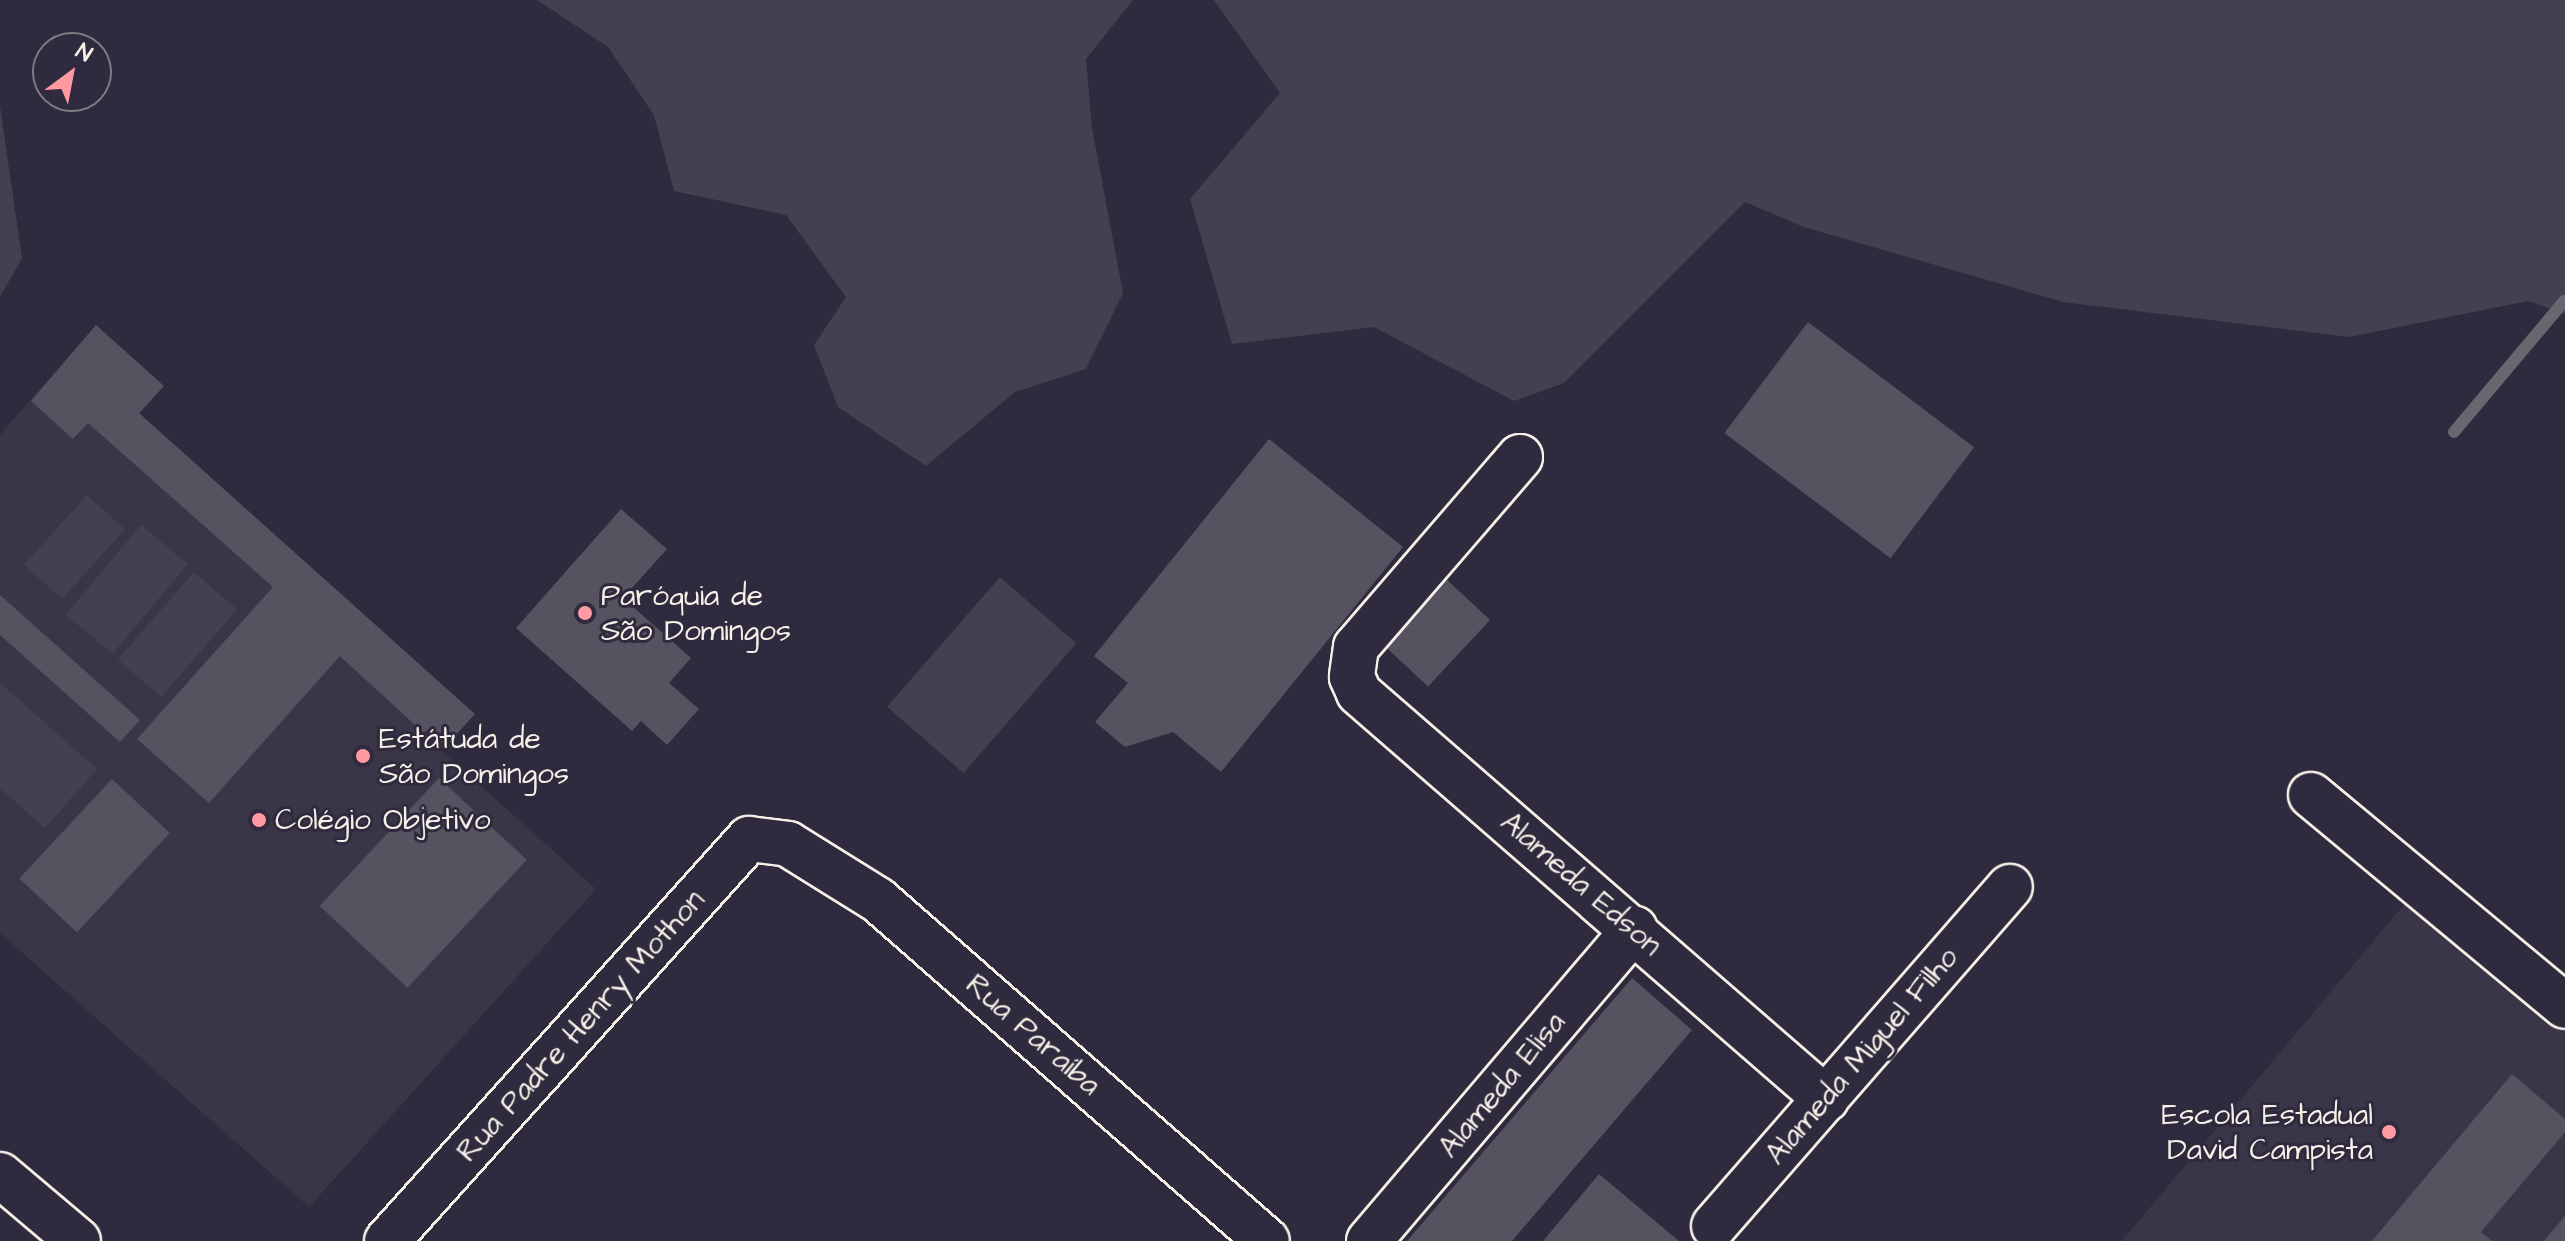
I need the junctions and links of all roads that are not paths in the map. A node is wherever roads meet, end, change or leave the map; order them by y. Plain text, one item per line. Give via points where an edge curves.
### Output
1 (1520, 457) dead end
2 (2311, 795) dead end
3 (788, 844) joint
4 (2010, 887) dead end
5 (1635, 929) junction
6 (2565, 1006) edge
7 (1826, 1099) junction
8 (0, 1175) edge
9 (1714, 1226) dead end
10 (78, 1241) edge
11 (387, 1241) edge
12 (1267, 1241) edge
13 (1369, 1241) edge

1 - 5 street, Alameda Edson via 1356,647 1351,662 1359,693
2 - 6 street
3 - 11 street, Rua Padre Henry Mothon via 749,839
3 - 12 street, Rua Paraíba via 878,900
4 - 7 street, Alameda Miguel Filho
5 - 7 street, Alameda Edson
5 - 13 street, Alameda Elisa
7 - 9 street, Alameda Miguel Filho
8 - 10 street

